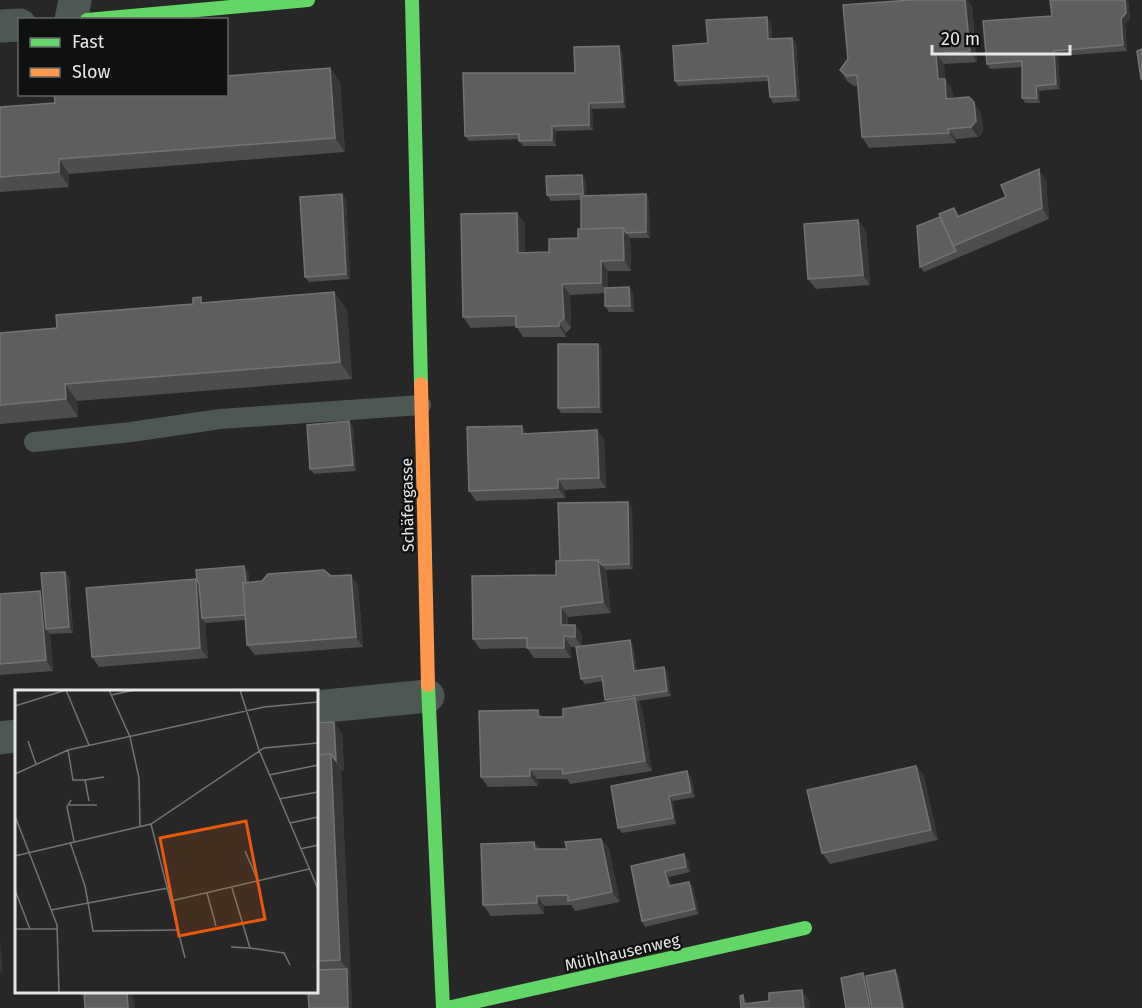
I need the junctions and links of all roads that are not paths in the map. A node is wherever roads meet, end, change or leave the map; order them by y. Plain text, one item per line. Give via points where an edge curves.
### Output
1 (75, 0) edge
2 (308, 0) edge
3 (412, 0) edge
4 (71, 18) edge
5 (109, 18) edge
6 (18, 25) edge
7 (0, 27) edge
8 (421, 405) junction
9 (34, 442) dead end
10 (428, 696) junction
11 (318, 707) edge
12 (15, 736) edge
13 (0, 738) edge
14 (805, 928) dead end
15 (445, 1008) edge

1 - 4 street
2 - 5 street
3 - 8 street, Schäfergasse
6 - 7 street
8 - 9 lane via 220,419
8 - 10 street, Schäfergasse
10 - 11 street
10 - 15 street, Schäfergasse
12 - 13 street
14 - 15 street, Mühlhausenweg

